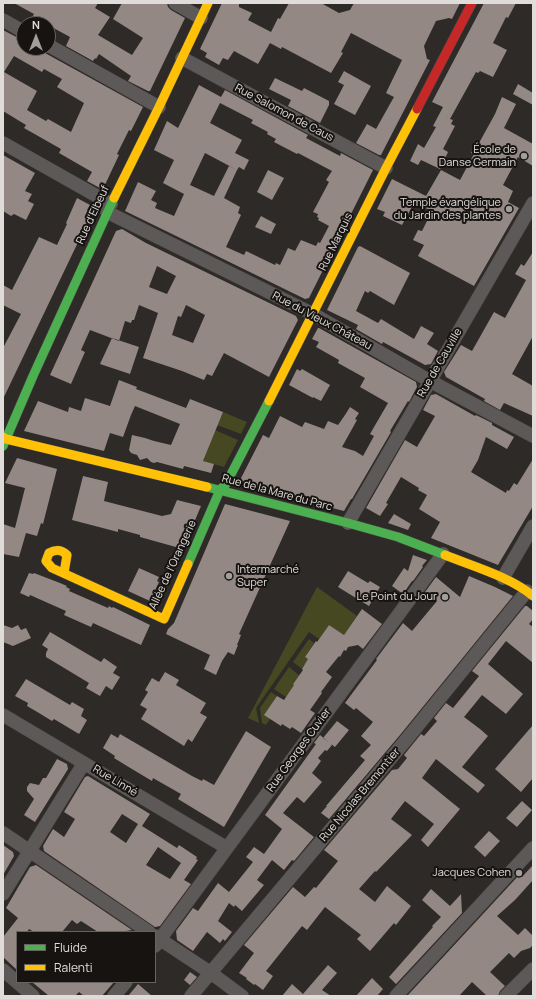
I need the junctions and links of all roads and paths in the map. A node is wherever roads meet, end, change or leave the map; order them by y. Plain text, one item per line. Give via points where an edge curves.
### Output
1 (175, 3) edge
2 (208, 3) edge
3 (472, 3) edge
4 (201, 18) junction
5 (3, 20) edge
6 (16, 27) edge
7 (56, 49) edge
8 (182, 58) junction
9 (159, 106) junction
10 (3, 143) edge
11 (386, 168) junction
12 (533, 202) edge
13 (109, 208) junction
14 (313, 314) junction
15 (430, 381) junction
16 (533, 436) edge
17 (4, 441) edge
18 (220, 490) junction
19 (348, 523) junction
20 (533, 526) edge
21 (443, 554) junction
22 (64, 574) dead end
23 (503, 578) junction
24 (530, 594) edge
25 (3, 715) edge
26 (84, 763) junction
27 (3, 833) edge
28 (227, 848) junction
29 (533, 848) edge
30 (30, 852) junction
31 (3, 894) edge
32 (148, 931) edge
33 (157, 940) edge
34 (533, 969) edge
35 (3, 970) edge
36 (211, 973) junction
37 (16, 981) edge
38 (18, 983) edge
39 (125, 983) edge
40 (33, 996) edge
41 (114, 996) edge
42 (191, 996) edge
43 (242, 996) edge
44 (396, 996) edge
45 (506, 996) edge

1 - 4 street
2 - 4 street, Rue d'Elbeuf
3 - 11 street, Rue Marquis
4 - 8 street, Rue d'Elbeuf
5 - 6 street
7 - 9 street
8 - 9 street, Rue d'Elbeuf
8 - 11 street, Rue Salomon de Caus
9 - 13 street, Rue d'Elbeuf
10 - 13 street, Rue du Vieux Château
11 - 14 street, Rue Marquis
12 - 15 street, Rue de Cauville
13 - 14 street, Rue du Vieux Château
13 - 17 street, Rue d'Elbeuf
14 - 15 street, Rue du Vieux Château
14 - 18 street, Rue Marquis via 226,484
15 - 16 street, Rue du Vieux Château
15 - 19 street, Rue de Cauville
17 - 18 street, Rue de la Mare du Parc via 34,445
18 - 19 street, Rue de la Mare du Parc
18 - 22 street, Allée de l'Orangerie via 164,619
19 - 21 street, Rue de la Mare du Parc via 398,537
20 - 23 street
21 - 23 street, Rue de la Mare du Parc
21 - 28 street, Rue Georges Cuvier
23 - 24 street, Rue de la Mare du Parc
24 - 36 street, Rue Nicolas Bremontier
25 - 26 street, Rue Linné
26 - 28 street, Rue Linné
26 - 30 street
27 - 30 street
28 - 33 street, Rue Georges Cuvier
29 - 44 street
30 - 31 street
30 - 32 street
33 - 36 street
34 - 45 street
35 - 37 street
36 - 42 street, Rue Nicolas Bremontier
36 - 43 street
38 - 40 street
39 - 41 street

